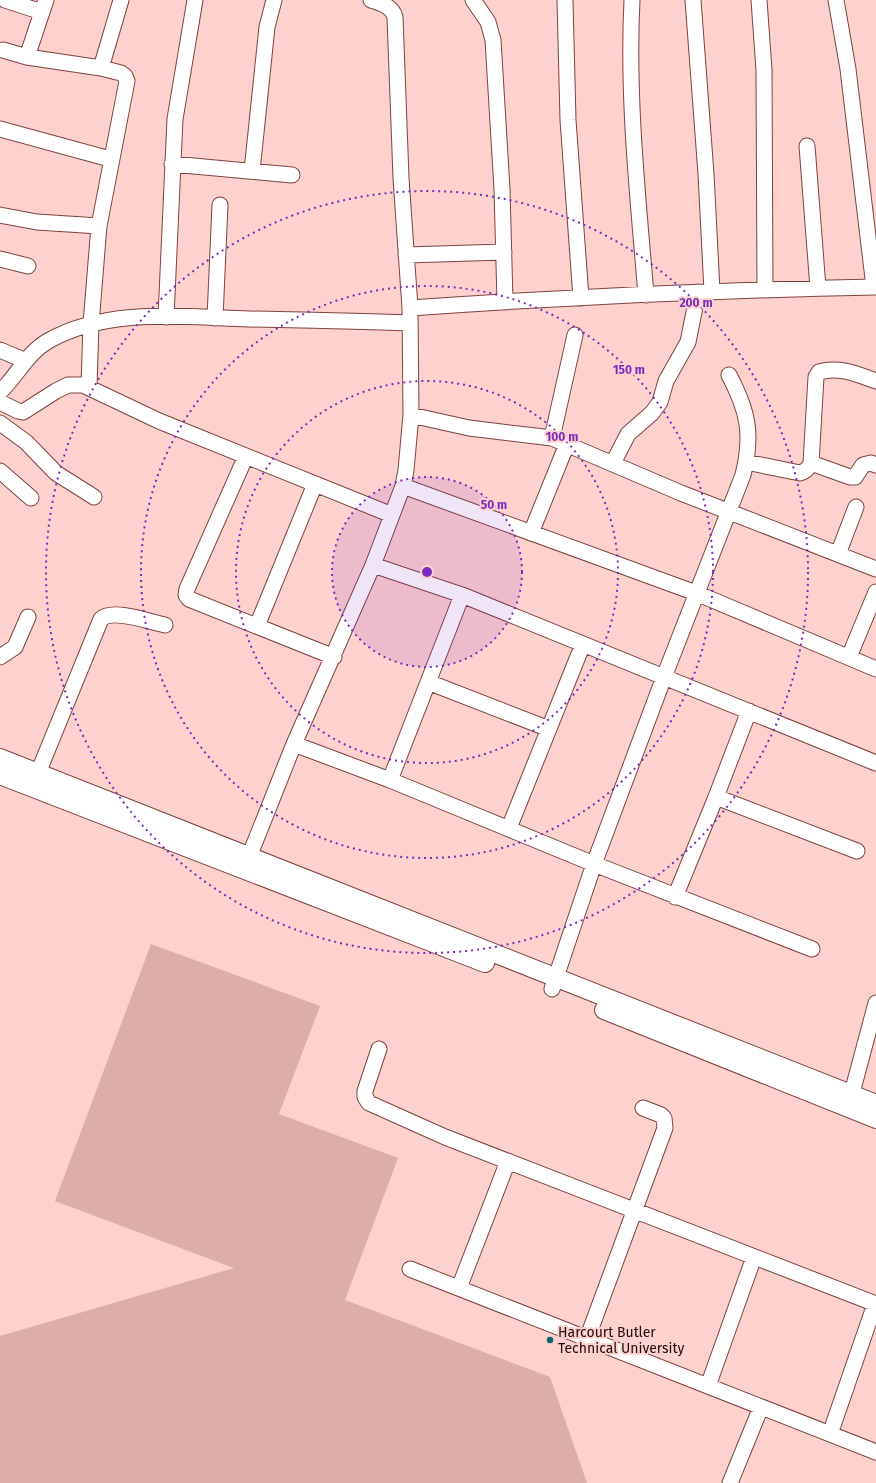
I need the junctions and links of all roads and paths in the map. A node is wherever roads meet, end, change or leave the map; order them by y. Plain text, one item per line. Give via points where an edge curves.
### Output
1 (5, 0) edge
2 (121, 0) edge
3 (195, 0) edge
4 (274, 0) edge
5 (371, 0) edge
6 (473, 0) edge
7 (565, 0) edge
8 (632, 0) edge
9 (693, 0) edge
10 (759, 0) edge
11 (836, 0) edge
12 (44, 6) edge
13 (3, 50) dead end
14 (27, 56) junction
15 (101, 68) junction
16 (0, 129) edge
17 (807, 146) dead end
18 (110, 159) junction
19 (172, 164) junction
20 (252, 171) junction
21 (292, 175) dead end
22 (220, 205) dead end
23 (0, 215) edge
24 (99, 226) junction
25 (504, 252) junction
26 (406, 255) junction
27 (0, 259) edge
28 (28, 266) dead end
29 (875, 287) edge
30 (818, 288) junction
31 (765, 289) junction
32 (705, 292) junction
33 (646, 295) junction
34 (581, 298) junction
35 (505, 301) junction
36 (410, 315) junction
37 (166, 317) junction
38 (215, 318) junction
39 (91, 324) junction
40 (575, 335) dead end
41 (13, 356) edge
42 (728, 375) dead end
43 (876, 381) edge
44 (89, 386) junction
45 (0, 392) edge
46 (0, 402) edge
47 (411, 415) junction
48 (0, 423) edge
49 (552, 438) junction
50 (567, 444) junction
51 (246, 456) junction
52 (746, 462) junction
53 (613, 463) junction
54 (811, 463) junction
55 (876, 465) edge
56 (0, 472) edge
57 (315, 484) junction
58 (403, 486) junction
59 (94, 496) dead end
60 (31, 498) dead end
61 (856, 507) dead end
62 (729, 511) junction
63 (392, 515) junction
64 (531, 533) junction
65 (838, 554) junction
66 (373, 565) junction
67 (876, 569) edge
68 (876, 592) edge
69 (696, 593) junction
70 (462, 595) junction
71 (28, 617) dead end
72 (165, 625) dead end
73 (257, 626) junction
74 (583, 644) junction
75 (334, 657) junction
76 (0, 658) edge
77 (849, 658) junction
78 (876, 669) edge
79 (664, 676) junction
80 (428, 682) junction
81 (749, 710) junction
82 (549, 729) junction
83 (294, 744) junction
84 (0, 758) edge
85 (876, 763) edge
86 (38, 773) junction
87 (0, 775) edge
88 (390, 780) junction
89 (716, 797) junction
90 (509, 828) junction
91 (164, 830) junction
92 (857, 851) dead end
93 (248, 862) junction
94 (594, 864) junction
95 (676, 897) junction
96 (812, 949) dead end
97 (554, 984) junction
98 (876, 1003) edge
99 (379, 1049) dead end
100 (849, 1101) junction
101 (876, 1104) edge
102 (643, 1108) dead end
103 (876, 1119) edge
104 (508, 1161) junction
105 (634, 1210) junction
106 (754, 1257) junction
107 (410, 1269) dead end
108 (459, 1288) junction
109 (875, 1304) edge
110 (586, 1338) junction
111 (708, 1386) junction
112 (761, 1406) junction
113 (830, 1434) junction
114 (876, 1452) edge
115 (730, 1483) edge

1 - 12 street
2 - 15 street
3 - 19 street via 180,82
4 - 20 street via 267,27
5 - 26 street via 386,6 393,11 395,17
6 - 25 street via 488,22 493,40
7 - 34 street via 571,171
8 - 33 street via 630,47 633,120
9 - 32 street via 706,174
10 - 31 street via 764,70
11 - 29 street via 848,69
12 - 14 street
13 - 14 street
14 - 15 street
15 - 18 street via 122,73 127,81
16 - 18 street
17 - 30 street
18 - 24 street
19 - 20 street
19 - 37 street
20 - 21 street
22 - 38 street
23 - 24 street via 37,222
24 - 39 street
25 - 26 street
25 - 35 street
26 - 36 street
27 - 28 street
29 - 30 street
30 - 31 street
31 - 32 street
32 - 33 street
32 - 53 street via 685,350 666,381 657,408 628,434
33 - 34 street
34 - 35 street
35 - 36 street
36 - 38 street
36 - 47 street
37 - 38 street
37 - 39 street via 119,318
39 - 41 street
39 - 44 street
40 - 49 street
41 - 45 street
42 - 52 street via 740,397 746,417
43 - 54 street via 843,370 819,372 816,377
44 - 46 street via 68,385 49,394 23,412
44 - 51 street via 144,415
47 - 49 street via 469,428
47 - 58 street
48 - 59 street via 26,442 56,473
49 - 50 street
50 - 53 street
50 - 64 street
51 - 57 street
51 - 73 street via 186,595 189,599
52 - 54 street via 800,473 809,468
52 - 62 street
53 - 62 street
54 - 55 street via 850,477 856,477 863,466 871,463
56 - 60 street
57 - 63 street
57 - 73 street
58 - 63 street
58 - 64 street
61 - 65 street
62 - 65 street
62 - 69 street
63 - 66 street
64 - 69 street
65 - 67 street
66 - 70 street
66 - 75 street
68 - 77 street
69 - 77 street
69 - 79 street
70 - 74 street
70 - 80 street
71 - 76 street via 15,647
72 - 86 street via 116,614 101,619
73 - 75 street
74 - 79 street
74 - 82 street
75 - 83 street
77 - 78 street
79 - 81 street
79 - 94 street
80 - 82 street
80 - 88 street
81 - 85 street
81 - 89 street
82 - 90 street
83 - 88 street
83 - 93 street
84 - 86 street
86 - 91 street
87 - 91 street
88 - 90 street
89 - 92 street
89 - 95 street
90 - 94 street
91 - 93 street
93 - 97 street
94 - 95 street
94 - 97 street
95 - 96 street
97 - 100 street
98 - 100 street
99 - 104 street via 365,1091 369,1103 445,1137
100 - 101 street
100 - 103 street
102 - 105 street via 661,1115 666,1122
104 - 105 street
104 - 108 street
105 - 106 street
105 - 110 street
106 - 109 street
106 - 111 street
107 - 108 street
108 - 110 street
109 - 113 street
110 - 111 street
111 - 112 street
112 - 113 street
112 - 115 street
113 - 114 street

